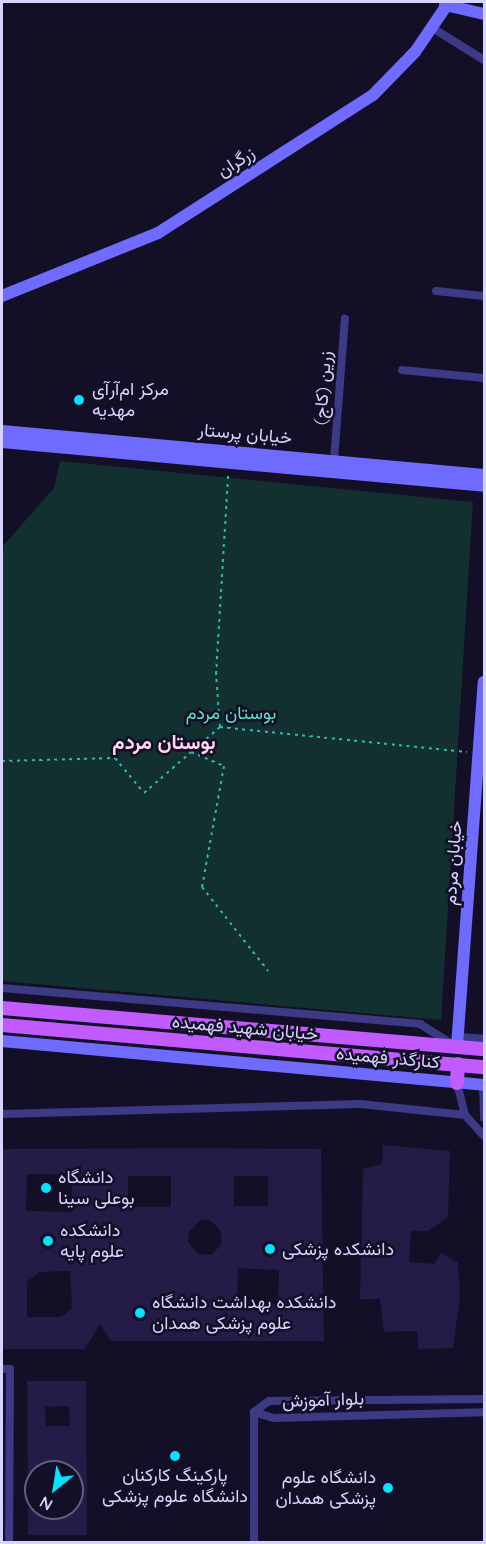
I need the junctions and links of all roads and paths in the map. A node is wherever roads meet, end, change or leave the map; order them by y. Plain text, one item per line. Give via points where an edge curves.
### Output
1 (447, 3) edge
2 (484, 14) edge
3 (431, 27) junction
4 (484, 60) edge
5 (436, 291) dead end
6 (2, 296) edge
7 (484, 296) edge
8 (345, 318) dead end
9 (402, 370) dead end
10 (484, 378) edge
11 (2, 431) edge
12 (2, 442) edge
13 (334, 460) junction
14 (229, 464) junction
15 (484, 475) edge
16 (484, 486) edge
17 (484, 682) edge
18 (220, 727) junction
19 (191, 752) junction
20 (479, 753) junction
21 (2, 761) edge
22 (268, 971) dead end
23 (2, 988) edge
24 (2, 1008) edge
25 (2, 1025) edge
26 (484, 1039) edge
27 (2, 1041) edge
28 (458, 1042) junction
29 (484, 1049) edge
30 (458, 1064) junction
31 (484, 1067) edge
32 (458, 1083) junction
33 (484, 1085) edge
34 (2, 1113) edge
35 (465, 1115) junction
36 (484, 1118) edge
37 (484, 1136) edge
38 (2, 1369) edge
39 (484, 1399) edge
40 (355, 1400) junction
41 (254, 1412) junction
42 (484, 1412) edge
43 (354, 1415) junction
44 (9, 1542) edge
45 (254, 1542) edge

1 - 2 street
1 - 3 street, زرگران
3 - 4 street
3 - 6 street, زرگران via 407,61 372,95 158,233
5 - 7 street
8 - 13 street, زرین (کاج)
9 - 10 street
11 - 13 street, خیابان پرستار
12 - 14 street, خیابان پرستار
13 - 15 street, خیابان پرستار
14 - 16 street, خیابان پرستار
14 - 18 path via 216,674
17 - 20 street, خیابان مردم
18 - 19 path
18 - 20 path
19 - 21 path via 144,794 115,758
19 - 22 path via 224,766 202,887
20 - 28 street, خیابان مردم
23 - 28 street, کنارگذر فهمیده via 420,1024
24 - 28 main road, خیابان شهید فهمیده
25 - 30 main road, خیابان شهید فهمیده
26 - 28 street
27 - 32 street, کنارگذر فهمیده
28 - 29 main road, خیابان شهید فهمیده
30 - 31 main road, خیابان شهید فهمیده
30 - 32 main road
32 - 33 street, کنارگذر فهمیده
32 - 35 street
33 - 36 street
34 - 35 street via 360,1104
35 - 37 street
38 - 44 street via 10,1369
39 - 40 street, بلوار آموزش
40 - 41 street, بلوار آموزش via 269,1401
40 - 43 street
41 - 43 street, بلوار آموزش via 274,1419
41 - 45 street
42 - 43 street, بلوار آموزش

